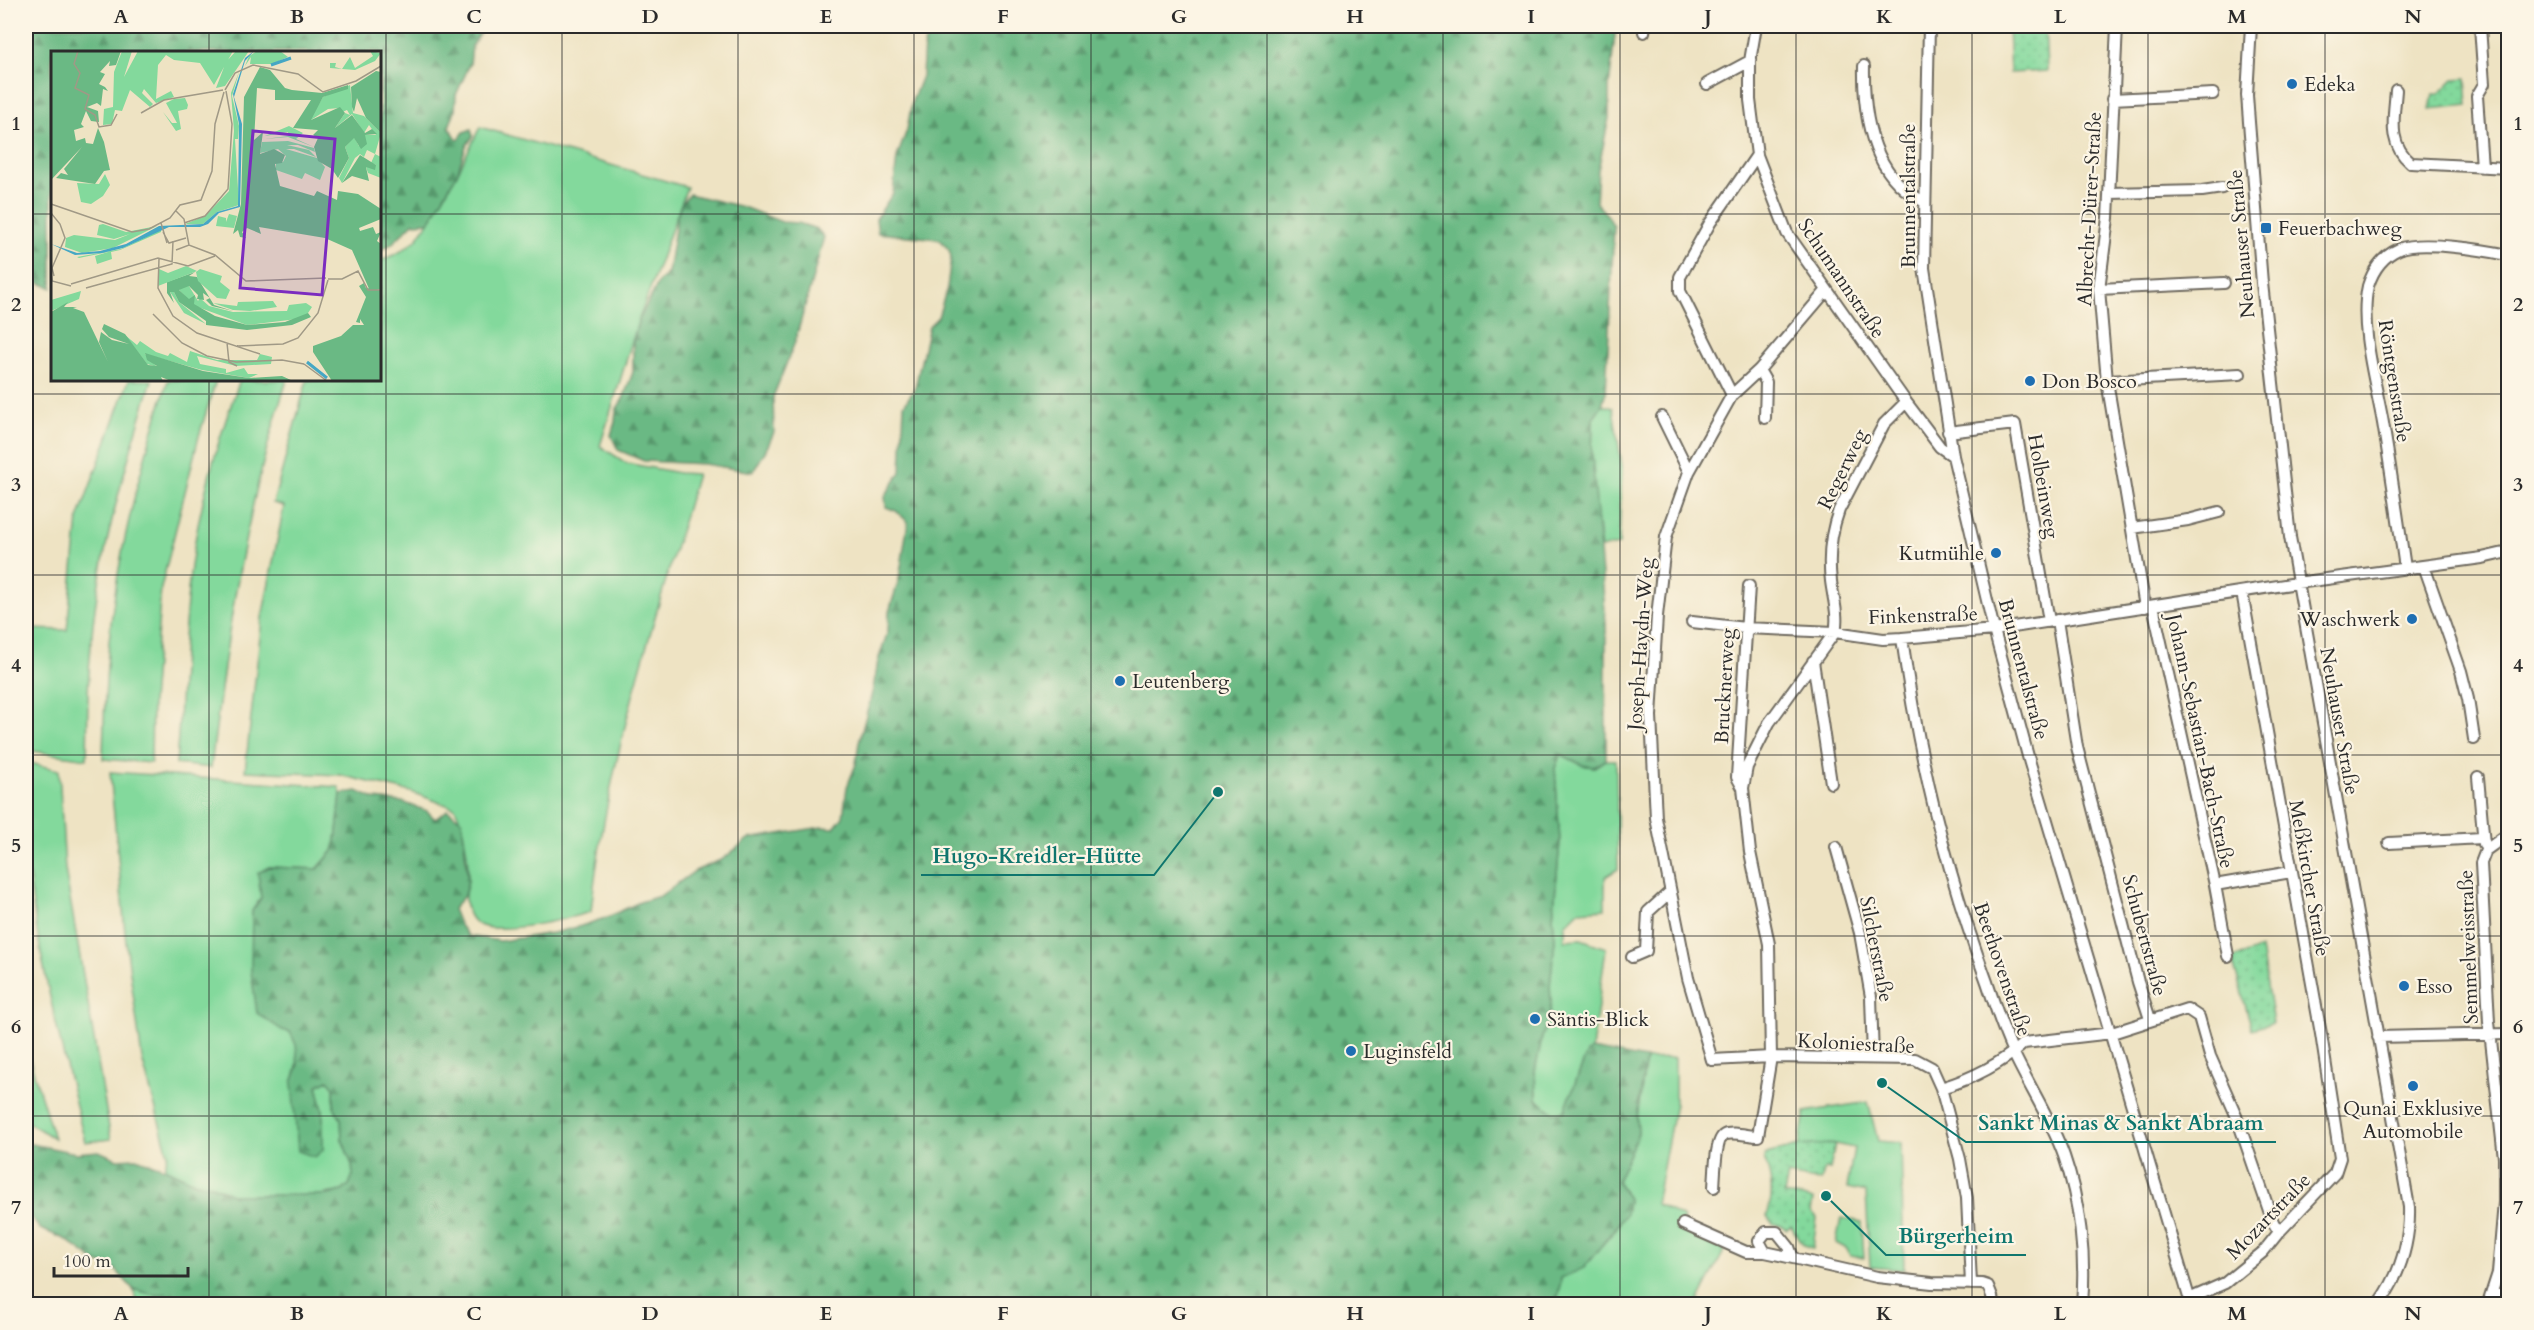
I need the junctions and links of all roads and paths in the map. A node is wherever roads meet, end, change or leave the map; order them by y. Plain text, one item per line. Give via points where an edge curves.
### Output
1 (1756, 26) edge
2 (1929, 26) edge
3 (2117, 26) edge
4 (2251, 26) edge
5 (2480, 26) edge
6 (1750, 61) junction
7 (1864, 66) dead end
8 (1707, 84) dead end
9 (2396, 90) dead end
10 (2213, 94) dead end
11 (2112, 99) junction
12 (1756, 154) junction
13 (2482, 167) junction
14 (2508, 168) edge
15 (2222, 188) dead end
16 (2109, 193) junction
17 (1925, 202) junction
18 (2508, 255) edge
19 (2224, 283) dead end
20 (2099, 289) junction
21 (1827, 290) junction
22 (1759, 370) junction
23 (2240, 374) dead end
24 (2107, 381) junction
25 (1732, 395) junction
26 (1906, 402) junction
27 (1662, 417) dead end
28 (1765, 418) dead end
29 (1948, 432) junction
30 (1953, 456) junction
31 (1689, 472) junction
32 (2219, 512) dead end
33 (2132, 528) junction
34 (2508, 552) edge
35 (2424, 566) junction
36 (2405, 568) junction
37 (2297, 583) junction
38 (1749, 586) dead end
39 (2242, 592) junction
40 (2149, 606) junction
41 (2053, 621) junction
42 (1692, 622) dead end
43 (1745, 628) junction
44 (1994, 630) junction
45 (1835, 632) junction
46 (1902, 638) junction
47 (1813, 661) junction
48 (2474, 739) dead end
49 (2478, 777) dead end
50 (1831, 783) dead end
51 (1743, 788) junction
52 (2508, 834) edge
53 (2482, 838) junction
54 (2389, 843) dead end
55 (1836, 847) dead end
56 (2486, 850) junction
57 (2291, 872) junction
58 (2215, 885) junction
59 (1670, 892) junction
60 (2228, 956) dead end
61 (1632, 957) dead end
62 (2150, 1019) junction
63 (2112, 1033) junction
64 (2490, 1034) junction
65 (2508, 1034) edge
66 (2378, 1037) junction
67 (2013, 1053) junction
68 (1771, 1057) junction
69 (1874, 1058) junction
70 (1712, 1060) joint
71 (1941, 1088) junction
72 (2337, 1170) joint
73 (1714, 1187) dead end
74 (1683, 1224) dead end
75 (2279, 1232) junction
76 (1765, 1252) junction
77 (1793, 1257) junction
78 (1971, 1284) junction
79 (2508, 1296) edge
80 (2490, 1299) edge
81 (2190, 1302) edge
82 (1993, 1305) edge
83 (2082, 1305) edge
84 (2379, 1305) edge

1 - 6 street, Schumannstraße
2 - 17 street, Brunnentalstraße
3 - 11 street, Albrecht-Dürer-Straße
4 - 37 street, Neuhauser Straße via 2247,95 2262,283
5 - 13 street via 2484,84 2476,96
6 - 8 street
6 - 12 street, Schumannstraße
7 - 17 street via 1866,116 1875,145 1902,188
9 - 13 street via 2393,136 2401,154 2411,163
10 - 11 street
11 - 16 street, Albrecht-Dürer-Straße
12 - 21 street, Schumannstraße via 1787,233
12 - 25 street via 1680,277 1680,291
13 - 14 street
15 - 16 street
16 - 20 street, Albrecht-Dürer-Straße
17 - 29 street, Brunnentalstraße via 1924,268
18 - 36 street, Röntgenstraße via 2407,247 2382,261 2368,286 2369,343
19 - 20 street
20 - 24 street, Albrecht-Dürer-Straße
21 - 22 street, Joseph-Haydn-Weg
21 - 26 street, Schumannstraße
22 - 25 street, Joseph-Haydn-Weg
22 - 28 street via 1766,382
23 - 24 street
24 - 33 street, Albrecht-Dürer-Straße
25 - 31 street, Joseph-Haydn-Weg
26 - 30 street, Schumannstraße via 1940,447
26 - 45 street, Regerweg via 1884,424 1834,523 1831,578
27 - 31 street
29 - 30 street, Brunnentalstraße
29 - 41 street, Holbeinweg via 2015,424
30 - 44 street, Brunnentalstraße
31 - 59 street, Joseph-Haydn-Weg via 1666,537 1651,716 1656,818
32 - 33 street
33 - 40 street, Albrecht-Dürer-Straße
34 - 35 street
35 - 36 street
35 - 48 street via 2462,672
36 - 37 street
37 - 39 street, Finkenstraße
37 - 66 street, Neuhauser Straße
38 - 43 street, Brucknerweg
39 - 40 street, Finkenstraße
39 - 57 street, Meßkircher Straße
40 - 41 street, Finkenstraße
40 - 58 street, Johann-Sebastian-Bach-Straße
41 - 44 street, Finkenstraße
41 - 62 street, Schubertstraße via 2077,747
42 - 43 street, Finkenstraße
43 - 45 street, Finkenstraße
43 - 51 street, Brucknerweg via 1737,777
44 - 46 street, Finkenstraße
44 - 63 street, Brunnentalstraße
45 - 46 street, Finkenstraße
45 - 47 street
46 - 67 street, Beethovenstraße via 1925,773 1958,892
47 - 50 street
47 - 51 street via 1757,744
49 - 53 street
51 - 68 street, Brucknerweg via 1750,852 1769,944
52 - 56 street, Semmelweisstraße
53 - 54 street
53 - 56 street
55 - 69 street, Silcherstraße via 1860,933 1871,997
56 - 64 street, Semmelweisstraße via 2481,878
57 - 58 street, Johann-Sebastian-Bach-Straße
57 - 72 street, Meßkircher Straße via 2336,1128 2340,1158
58 - 60 street, Johann-Sebastian-Bach-Straße
59 - 61 street via 1648,912 1646,951
59 - 70 street, Joseph-Haydn-Weg via 1688,978
62 - 63 street
62 - 75 street, Schubertstraße via 2187,1009 2199,1017 2210,1056
63 - 67 street via 2024,1043
63 - 81 street, Brunnentalstraße
64 - 65 street, Semmelweisstraße
64 - 66 street, Semmelweisstraße
64 - 80 street via 2504,1158 2504,1202 2498,1273
66 - 84 street, Neuhauser Straße via 2407,1191 2409,1222 2396,1275
67 - 71 street via 1963,1081
67 - 83 street, Beethovenstraße via 2064,1156 2077,1211 2084,1278
68 - 69 street, Koloniestraße
68 - 70 street, Koloniestraße
68 - 73 street, Brucknerweg via 1758,1136 1722,1136
69 - 71 street, Koloniestraße via 1915,1059 1932,1068
71 - 78 street, Koloniestraße via 1967,1198
72 - 75 street, Mozartstraße
74 - 76 street via 1746,1252
75 - 81 street, Mozartstraße via 2263,1252 2231,1279
76 - 77 street
76 - 77 street via 1759,1241 1761,1235 1777,1232
77 - 78 street via 1877,1277
78 - 82 street via 1988,1286
79 - 80 street

